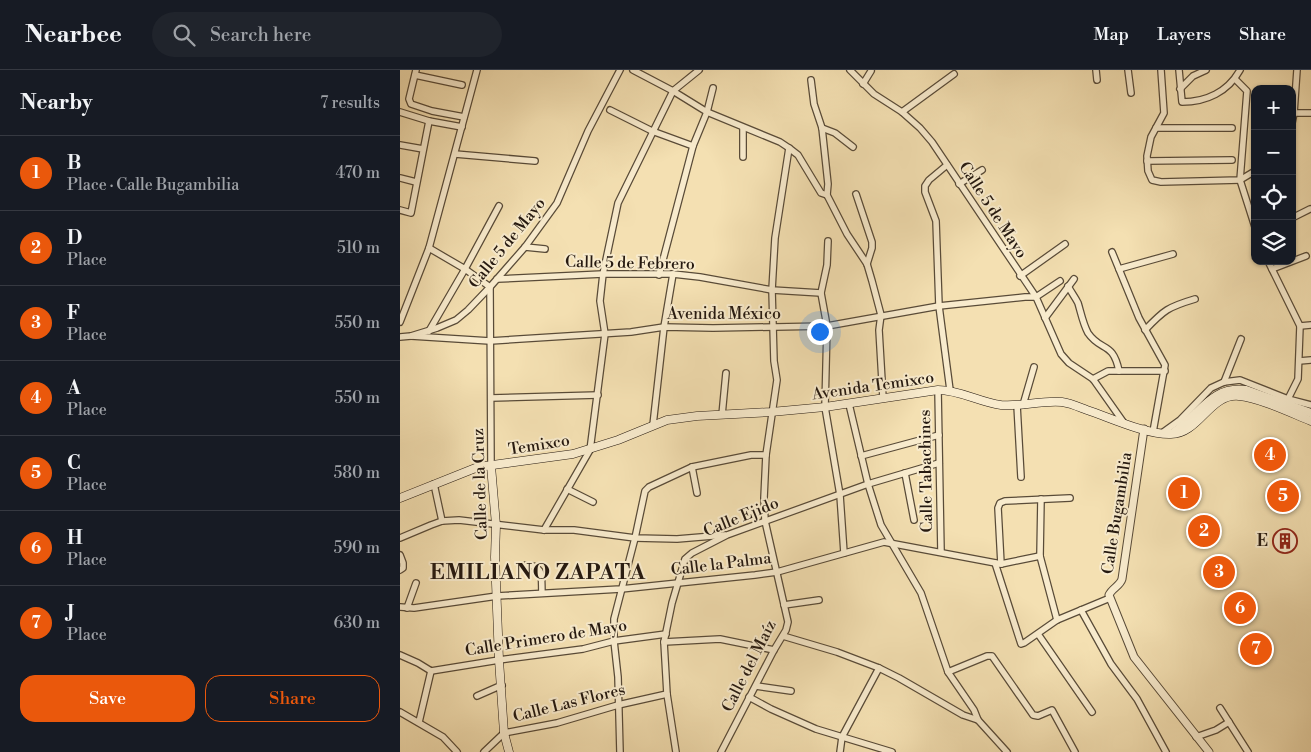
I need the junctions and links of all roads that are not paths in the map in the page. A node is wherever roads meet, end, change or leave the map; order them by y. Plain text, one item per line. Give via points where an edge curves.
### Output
1 (477, 70) edge
2 (620, 70) edge
3 (632, 70) edge
4 (699, 70) edge
5 (850, 70) edge
6 (1096, 70) edge
7 (1128, 70) edge
8 (1161, 70) edge
9 (1179, 70) edge
10 (1206, 70) edge
11 (1240, 70) edge
12 (1297, 70) edge
13 (871, 71) edge
14 (416, 72) edge
15 (954, 74) dead end
16 (811, 80) dead end
17 (1096, 80) dead end
18 (1235, 80) junction
19 (863, 84) junction
20 (462, 85) dead end
21 (1296, 85) edge
22 (713, 88) dead end
23 (1180, 89) junction
24 (673, 91) junction
25 (1131, 93) dead end
26 (610, 110) dead end
27 (400, 112) edge
28 (707, 112) junction
29 (902, 112) junction
30 (1296, 113) edge
31 (1311, 113) edge
32 (464, 117) junction
33 (430, 121) junction
34 (462, 127) junction
35 (743, 128) junction
36 (822, 128) junction
37 (1156, 128) junction
38 (1232, 128) dead end
39 (652, 131) junction
40 (400, 144) edge
41 (693, 146) junction
42 (853, 147) dead end
43 (789, 148) junction
44 (423, 149) junction
45 (455, 154) junction
46 (743, 156) dead end
47 (1232, 160) dead end
48 (535, 161) dead end
49 (1147, 161) junction
50 (947, 165) junction
51 (982, 170) dead end
52 (1251, 173) edge
53 (400, 178) edge
54 (1240, 180) junction
55 (416, 182) junction
56 (959, 184) junction
57 (856, 194) dead end
58 (826, 195) junction
59 (499, 206) dead end
60 (1310, 209) edge
61 (400, 210) edge
62 (1296, 216) edge
63 (1253, 220) edge
64 (828, 241) dead end
65 (1065, 244) dead end
66 (525, 246) junction
67 (429, 248) junction
68 (545, 249) dead end
69 (1112, 252) dead end
70 (1173, 254) dead end
71 (1306, 256) dead end
72 (867, 264) junction
73 (1270, 265) edge
74 (465, 269) junction
75 (1119, 269) junction
76 (1272, 269) junction
77 (603, 274) junction
78 (673, 274) junction
79 (659, 275) junction
80 (1020, 276) junction
81 (497, 279) junction
82 (1074, 279) dead end
83 (1060, 281) dead end
84 (1068, 286) junction
85 (490, 287) junction
86 (772, 290) junction
87 (821, 293) junction
88 (1036, 298) junction
89 (1195, 299) dead end
90 (938, 306) junction
91 (881, 316) junction
92 (1045, 318) junction
93 (400, 322) edge
94 (1311, 325) edge
95 (827, 326) junction
96 (1300, 326) junction
97 (664, 327) junction
98 (774, 328) junction
99 (1145, 330) junction
100 (428, 331) junction
101 (605, 334) junction
102 (411, 336) junction
103 (400, 337) edge
104 (1242, 340) dead end
105 (490, 341) junction
106 (1311, 360) edge
107 (1299, 361) junction
108 (1034, 367) dead end
109 (1119, 370) junction
110 (1165, 371) junction
111 (726, 373) dead end
112 (1093, 379) junction
113 (1224, 382) junction
114 (938, 390) junction
115 (950, 390) junction
116 (598, 395) junction
117 (491, 398) junction
118 (883, 398) junction
119 (1288, 399) junction
120 (848, 404) junction
121 (1020, 405) junction
122 (1311, 405) edge
123 (825, 407) junction
124 (771, 412) junction
125 (1311, 413) edge
126 (722, 415) junction
127 (1311, 420) edge
128 (1124, 423) junction
129 (654, 425) junction
130 (1144, 429) junction
131 (1153, 432) junction
132 (1166, 434) junction
133 (939, 436) junction
134 (590, 450) junction
135 (766, 455) junction
136 (861, 456) junction
137 (939, 464) junction
138 (491, 466) junction
139 (692, 467) junction
140 (905, 474) junction
141 (1021, 477) dead end
142 (434, 484) junction
143 (868, 484) junction
144 (567, 489) junction
145 (697, 493) dead end
146 (840, 495) junction
147 (400, 498) edge
148 (1070, 498) dead end
149 (1041, 499) junction
150 (593, 502) dead end
151 (914, 520) dead end
152 (442, 521) junction
153 (764, 521) junction
154 (496, 525) junction
155 (544, 530) junction
156 (727, 535) junction
157 (400, 538) edge
158 (635, 538) junction
159 (891, 542) junction
160 (940, 552) junction
161 (844, 553) junction
162 (400, 555) edge
163 (1040, 556) junction
164 (998, 564) junction
165 (526, 565) dead end
166 (400, 570) edge
167 (777, 572) junction
168 (679, 582) junction
169 (416, 583) dead end
170 (621, 589) junction
171 (542, 593) junction
172 (497, 596) junction
173 (1110, 598) junction
174 (820, 600) dead end
175 (784, 605) junction
176 (400, 607) edge
177 (407, 608) junction
178 (1082, 610) junction
179 (1057, 620) junction
180 (666, 634) junction
181 (1038, 634) junction
182 (783, 636) junction
183 (614, 641) junction
184 (664, 642) junction
185 (774, 650) junction
186 (400, 654) edge
187 (499, 660) junction
188 (879, 668) junction
189 (431, 671) junction
190 (948, 672) junction
191 (502, 685) junction
192 (756, 686) junction
193 (791, 691) dead end
194 (667, 694) junction
195 (478, 696) dead end
196 (749, 697) junction
197 (618, 705) junction
198 (1220, 708) dead end
199 (400, 712) edge
200 (1092, 712) dead end
201 (978, 720) junction
202 (420, 722) junction
203 (1229, 722) junction
204 (504, 733) junction
205 (842, 737) junction
206 (1196, 737) junction
207 (1247, 751) edge
208 (456, 752) edge
209 (484, 752) edge
210 (509, 752) edge
211 (620, 752) edge
212 (676, 752) edge
213 (721, 752) edge
214 (840, 752) edge
215 (892, 752) edge
216 (1007, 752) edge
217 (1075, 752) edge
218 (1166, 752) edge
219 (1208, 752) edge

1 - 32 street
2 - 66 street, Calle 5 de Mayo via 588,130 558,203
3 - 24 street
4 - 24 street
5 - 19 street, Calle 5 de Mayo
6 - 17 street
7 - 25 street
8 - 37 street via 1164,112
9 - 23 street
10 - 23 street
11 - 18 street
12 - 21 street
13 - 19 street
14 - 20 street
14 - 32 street via 409,99 411,104
15 - 29 street
16 - 36 street
18 - 23 street via 1221,92 1204,99 1182,102
18 - 54 street via 1247,91
19 - 29 street, Calle 5 de Mayo
22 - 28 street
24 - 28 street
24 - 39 street
26 - 39 street
27 - 33 street
28 - 35 street
28 - 41 street
29 - 50 street, Calle 5 de Mayo via 932,142
30 - 31 street
32 - 34 street
33 - 34 street
33 - 44 street
34 - 45 street
35 - 43 street
35 - 46 street
36 - 42 street via 835,133
36 - 58 street via 828,184
37 - 38 street
37 - 49 street
39 - 41 street
39 - 77 street via 618,203
40 - 44 street
41 - 79 street
43 - 58 street via 798,155 821,193
43 - 86 street, Calle del Maíz via 775,238
44 - 55 street
45 - 48 street
45 - 67 street
47 - 49 street
49 - 54 street via 1152,180 1161,182
50 - 56 street, Calle 5 de Mayo
50 - 90 street via 925,186 936,221
51 - 56 street
52 - 54 street
53 - 55 street
54 - 63 street
55 - 61 street via 411,213
56 - 80 street, Calle 5 de Mayo
57 - 72 street via 872,242
58 - 72 street via 846,234
59 - 74 street
60 - 62 street
64 - 87 street
65 - 80 street
66 - 68 street
66 - 81 street, Calle 5 de Mayo
67 - 74 street
67 - 93 street
69 - 75 street
70 - 75 street
71 - 76 street
72 - 91 street
73 - 76 street
74 - 85 street
74 - 100 street
75 - 99 street
76 - 96 street
77 - 79 street, Calle 5 de Febrero
77 - 81 street, Calle 5 de Febrero
77 - 101 street via 600,301
78 - 79 street, Calle 5 de Febrero
78 - 86 street, Calle 5 de Febrero
78 - 97 street
80 - 88 street, Calle 5 de Mayo
81 - 85 street, Calle 5 de Mayo
82 - 84 street
83 - 88 street
84 - 92 street
84 - 109 street via 1087,331 1112,351
85 - 100 street, Calle 5 de Mayo via 456,320
85 - 105 street, Calle de la Cruz
86 - 87 street, Calle 5 de Febrero
86 - 98 street, Calle del Maíz
87 - 95 street
88 - 90 street, Avenida México
88 - 92 street, Calle 5 de Mayo
89 - 99 street via 1163,311
90 - 91 street, Avenida México
90 - 115 street
91 - 95 street, Avenida México
91 - 118 street
92 - 112 street, Calle 5 de Mayo via 1060,354
94 - 96 street
95 - 98 street, Avenida México
95 - 123 street
96 - 107 street
97 - 98 street, Avenida México
97 - 101 street, Avenida México
97 - 129 street
98 - 124 street, Calle del Maíz via 777,380
99 - 110 street via 1165,365
100 - 102 street, Calle 5 de Mayo
101 - 105 street, Avenida México
101 - 116 street
102 - 103 street, Calle 5 de Mayo
102 - 105 street, Avenida México
104 - 113 street
105 - 117 street, Calle de la Cruz
106 - 107 street
107 - 119 street via 1298,379
108 - 121 street
109 - 110 street
109 - 112 street via 1108,371
110 - 131 street
111 - 126 street
112 - 128 street, Calle 5 de Mayo
113 - 119 street via 1240,380
113 - 132 street via 1210,388
114 - 115 main road, Avenida Temixco
114 - 118 main road, Avenida Temixco
114 - 133 street, Calle Tabachines
115 - 121 main road, Avenida Temixco via 988,402
116 - 117 street
116 - 134 street
117 - 138 street, Calle de la Cruz
118 - 120 main road, Avenida Temixco
119 - 122 street
120 - 123 main road, Avenida Temixco
120 - 136 street
121 - 128 main road, Avenida Temixco via 1062,402
121 - 141 street
123 - 124 main road, Avenida Temixco
123 - 146 street
124 - 126 main road, Avenida Temixco
124 - 135 street, Calle del Maíz
125 - 132 main road via 1246,390 1226,390 1211,398 1183,426
126 - 129 main road, Avenida Temixco via 681,417
127 - 132 main road via 1237,396 1216,404 1185,431
128 - 130 main road, Avenida Temixco
129 - 134 main road, Temixco
130 - 131 main road, Avenida Temixco
130 - 173 street, Calle Bugambilia via 1122,582 1111,590
131 - 132 main road, Avenida Temixco
133 - 136 street
133 - 137 street, Calle Tabachines
134 - 138 main road, Temixco
134 - 144 street
135 - 139 street
135 - 153 street, Calle del Maíz
136 - 143 street
137 - 140 street, Calle Ejido
137 - 160 street, Calle Tabachines
138 - 142 main road, Temixco via 478,467
138 - 154 main road, Calle de la Cruz
139 - 145 street
139 - 158 street via 645,490
140 - 143 street, Calle Ejido
140 - 151 street
142 - 147 main road, Temixco
142 - 152 street
143 - 146 street, Calle Ejido
143 - 159 street via 880,525
144 - 150 street
144 - 155 street
146 - 153 street, Calle Ejido
146 - 161 street
148 - 149 street
149 - 163 street
149 - 164 street via 1000,503
152 - 154 street
152 - 157 street
153 - 156 street, Calle Ejido
153 - 167 street, Calle del Maíz
154 - 155 street
154 - 172 main road, Calle de la Cruz
155 - 158 street via 574,530
156 - 158 street
156 - 168 street, Calle Ejido via 685,559
158 - 170 street
159 - 160 street, Calle la Palma
159 - 161 street, Calle la Palma
159 - 190 street via 921,593
160 - 164 street, Calle la Palma
161 - 167 street, Calle la Palma
162 - 166 street via 403,563
163 - 164 street, Calle la Palma
163 - 179 street
164 - 181 street via 1021,644
165 - 171 street via 534,565 541,572
167 - 168 street, Calle la Palma
167 - 175 street, Calle del Maíz
168 - 170 street, Calle la Palma
168 - 180 street, Calle Ejido
169 - 177 street
170 - 171 street, Calle la Palma
170 - 183 street via 614,619
171 - 172 street, Calle la Palma
172 - 177 street, Calle la Palma
172 - 187 main road, Calle de la Cruz
173 - 178 street
173 - 206 street via 1134,656
174 - 175 street
175 - 182 street, Calle del Maíz via 788,622
176 - 177 street, Calle la Palma
178 - 179 street
178 - 218 street via 1111,664 1137,699
179 - 181 street
180 - 183 street, Calle Primero de Mayo
180 - 184 street, Calle Ejido
181 - 200 street
182 - 185 street, Calle del Maíz
182 - 188 street
183 - 187 street, Calle Primero de Mayo via 583,649
183 - 197 street
184 - 185 street via 720,639
184 - 194 street, Calle Ejido
185 - 192 street, Calle del Maíz
186 - 189 street
187 - 189 street, Calle Primero de Mayo
187 - 191 main road, Calle de la Cruz
188 - 201 street
188 - 205 street
189 - 202 street
190 - 201 street
190 - 217 street via 992,656 1033,715 1052,710
191 - 195 street
191 - 204 main road, Calle de la Cruz
192 - 193 street
192 - 196 street, Calle del Maíz
194 - 197 street, Calle Las Flores
194 - 212 street, Calle Ejido
196 - 205 street via 816,729
196 - 213 street, Calle del Maíz
197 - 204 street, Calle Las Flores via 557,723
197 - 211 street
198 - 203 street
199 - 202 street
201 - 216 street
202 - 208 street via 443,737
203 - 206 street
203 - 207 street
204 - 209 street, Calle Las Flores
204 - 210 main road, Calle de la Cruz
205 - 214 street
205 - 215 street
206 - 219 street

